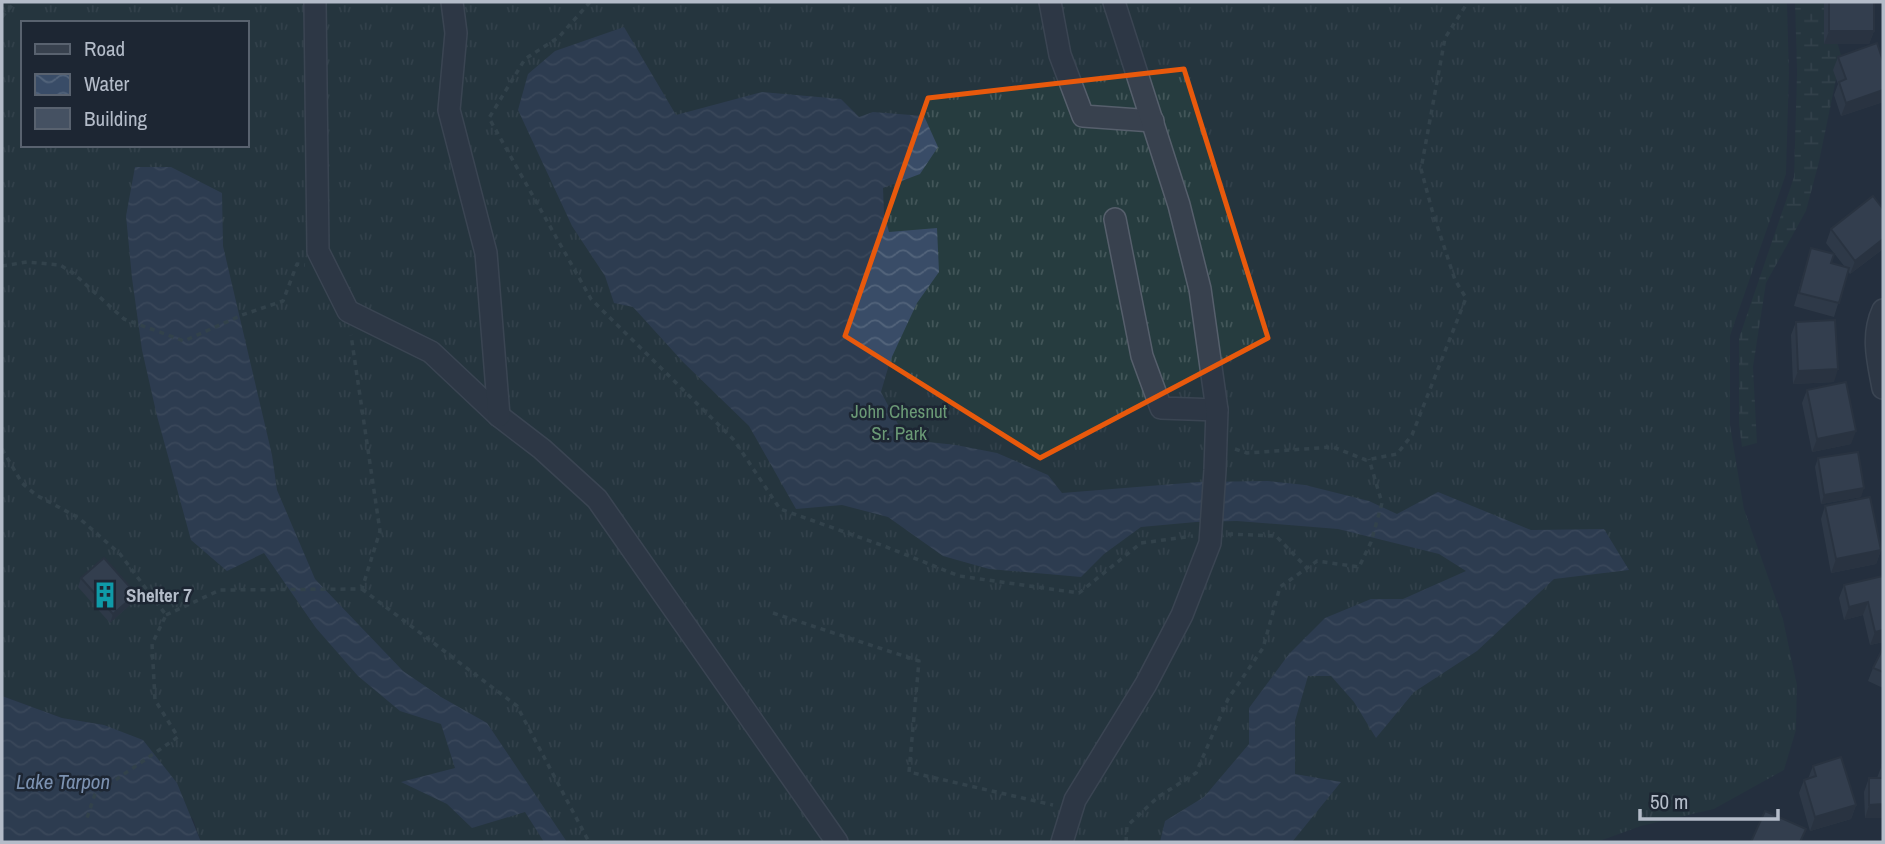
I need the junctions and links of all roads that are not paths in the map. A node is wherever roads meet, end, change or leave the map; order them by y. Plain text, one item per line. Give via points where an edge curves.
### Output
1 (314, 2) edge
2 (452, 2) edge
3 (1050, 2) edge
4 (1114, 2) edge
5 (1153, 121) junction
6 (1115, 219) dead end
7 (1883, 310) edge
8 (1883, 388) edge
9 (499, 415) junction
10 (1216, 421) junction
11 (837, 842) edge
12 (1062, 842) edge

1 - 9 street via 318,251 348,311 431,352
2 - 9 street via 456,33 449,110 486,253
3 - 5 street via 1060,55 1083,116
4 - 5 street
5 - 10 street via 1200,289
6 - 10 street via 1142,356 1161,408
7 - 8 street via 1876,324 1875,347
9 - 11 street via 597,499
10 - 12 street via 1210,543 1182,615 1146,684 1075,800

